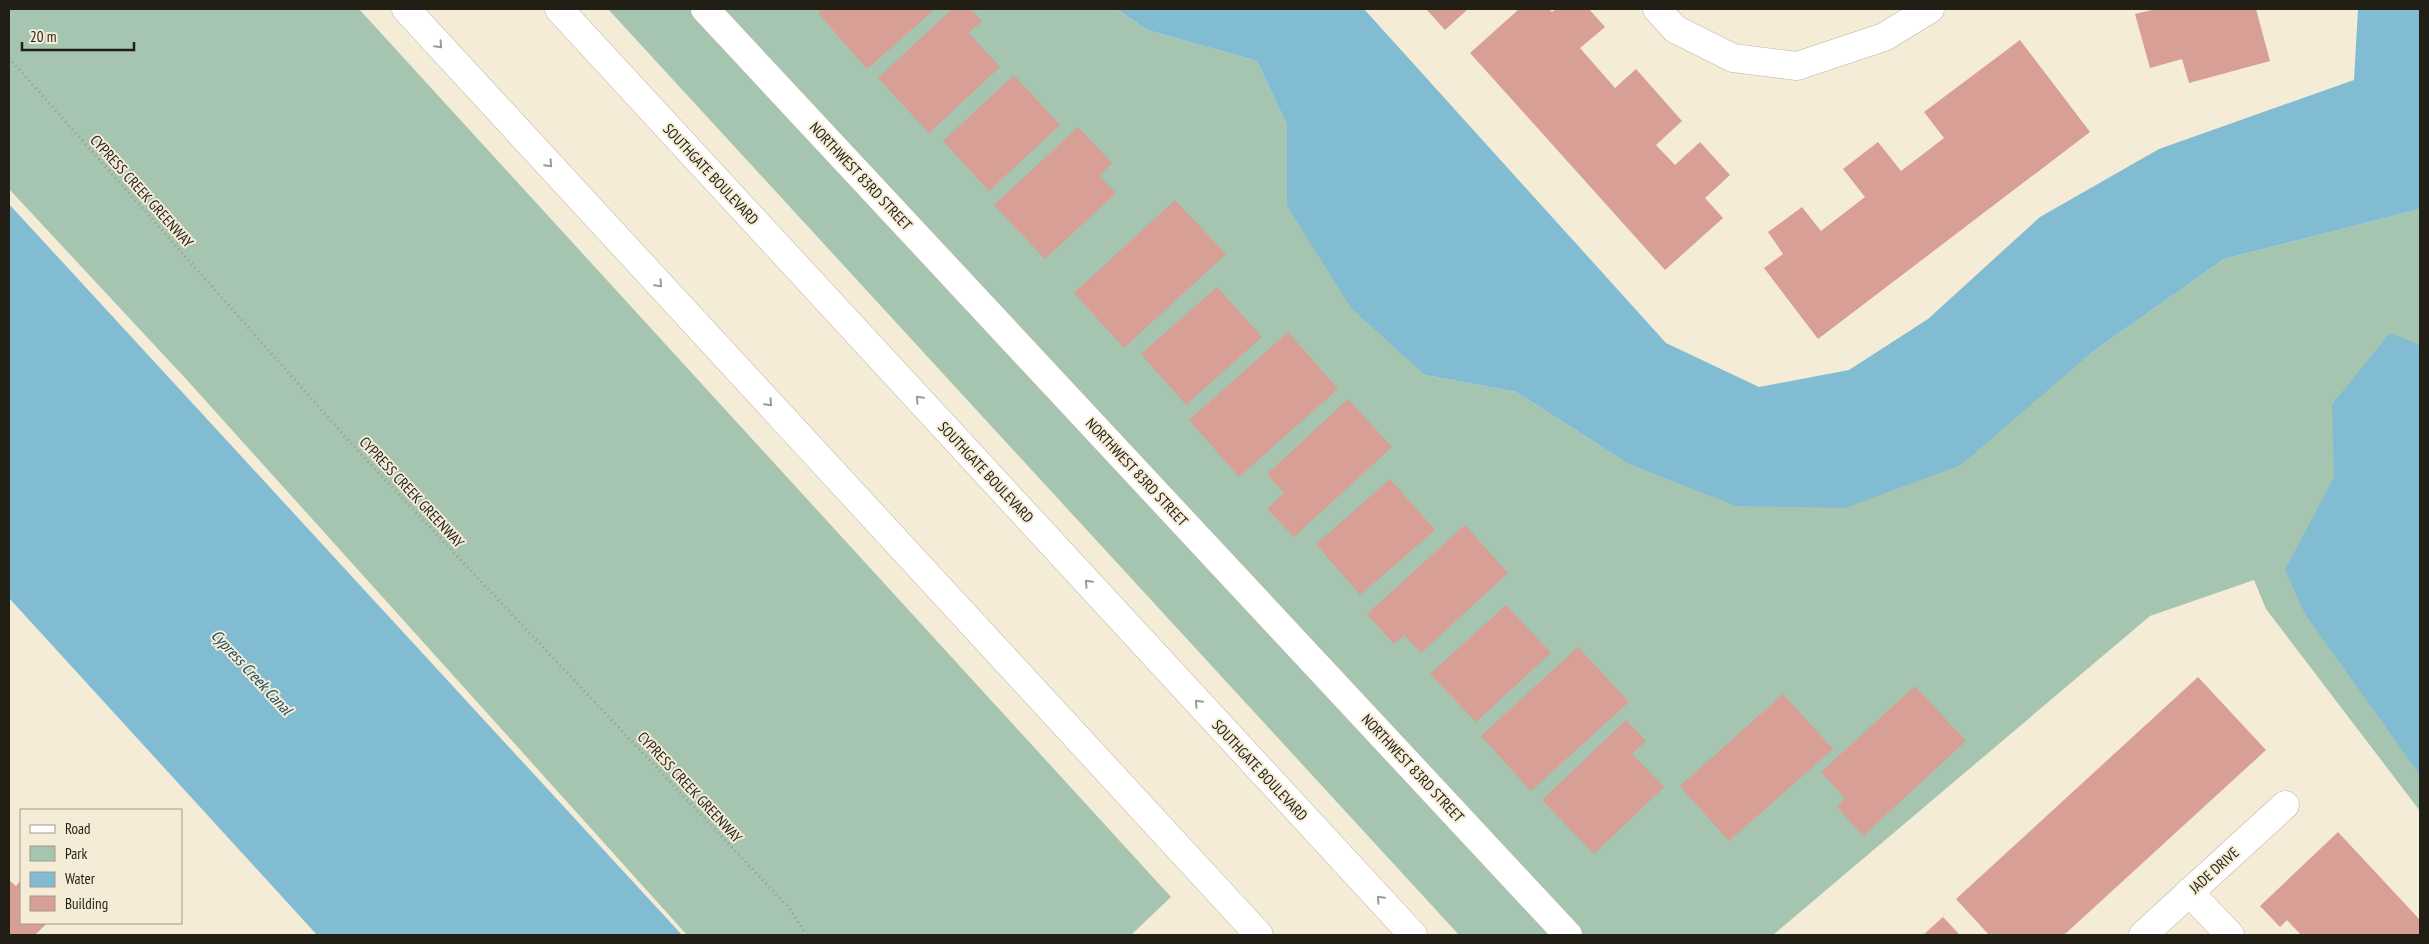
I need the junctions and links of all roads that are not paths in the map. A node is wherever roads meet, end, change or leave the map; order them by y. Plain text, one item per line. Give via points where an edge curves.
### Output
1 (406, 9) edge
2 (559, 9) edge
3 (705, 9) edge
4 (1658, 9) edge
5 (1930, 9) edge
6 (2285, 806) dead end
7 (2189, 892) junction
8 (1259, 935) edge
9 (1413, 935) edge
10 (1568, 935) edge
11 (2143, 935) edge
12 (2230, 935) edge

1 -> 8 main road
9 -> 2 main road, SOUTHGATE BOULEVARD
3 - 10 main road, NORTHWEST 83RD STREET
4 - 5 main road via 1675,29 1733,58 1797,66 1884,37
6 - 7 main road, JADE DRIVE
7 - 11 main road, JADE DRIVE
7 - 12 main road

